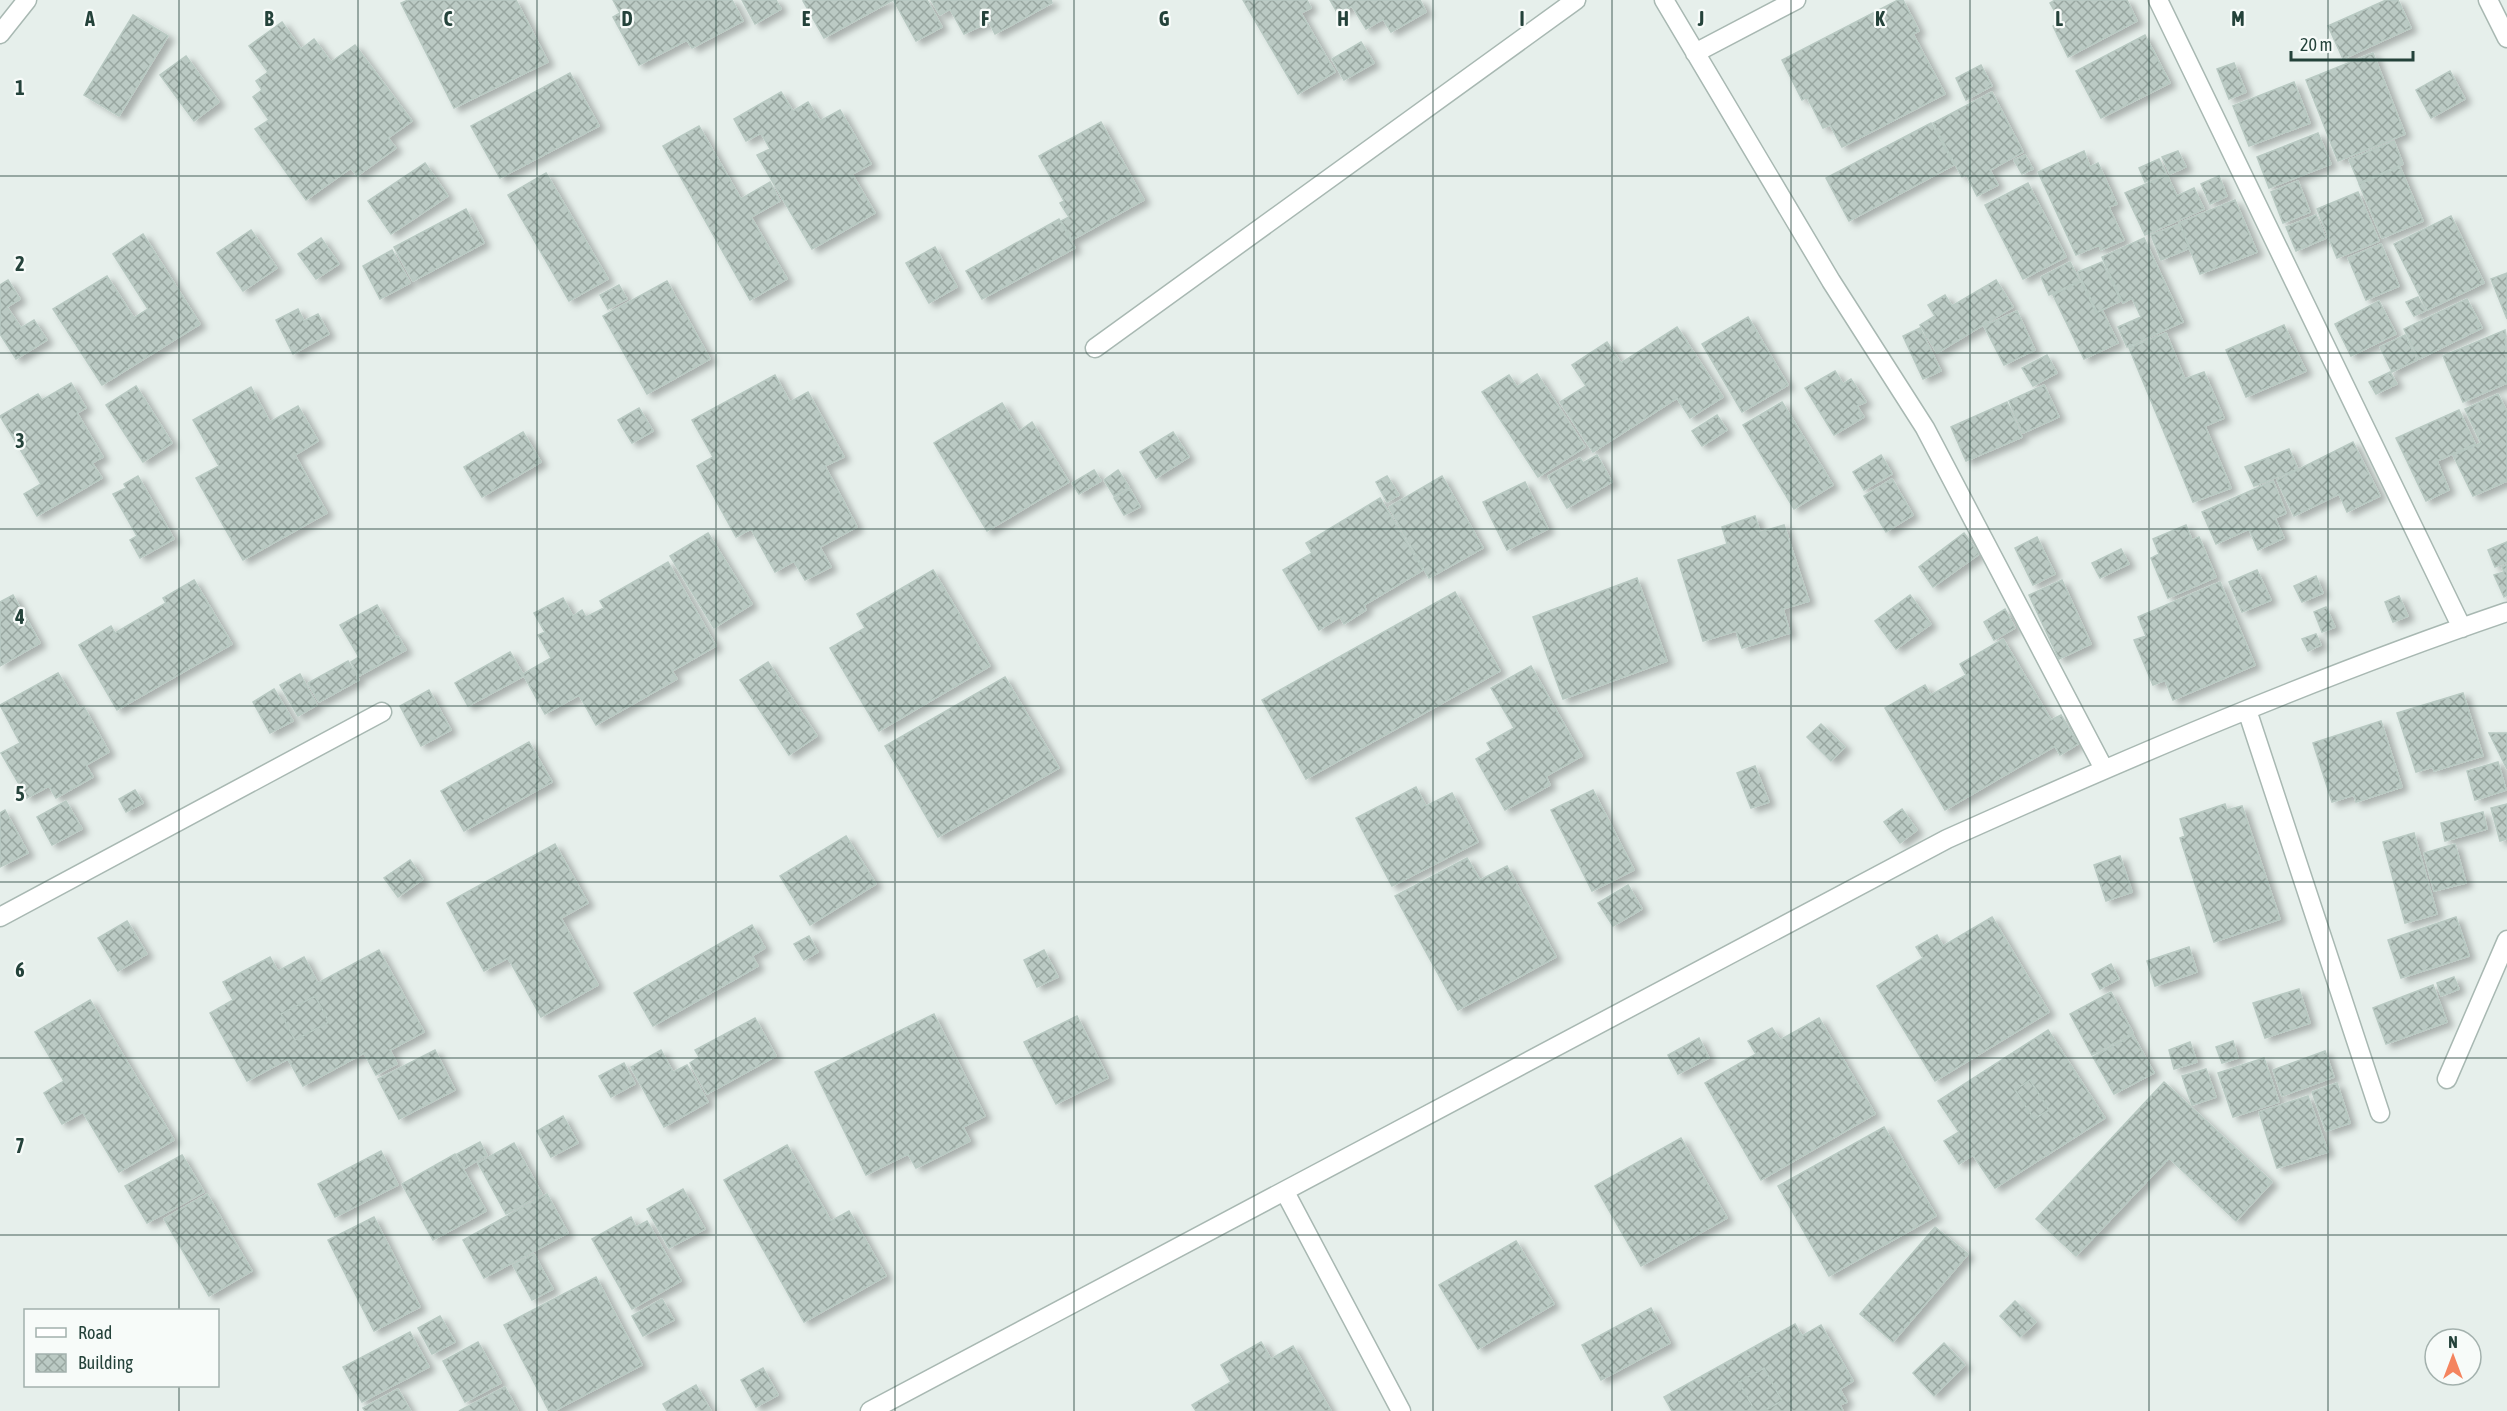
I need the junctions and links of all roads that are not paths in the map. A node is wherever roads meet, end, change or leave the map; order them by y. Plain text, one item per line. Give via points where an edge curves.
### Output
1 (27, 0) edge
2 (1576, 0) edge
3 (1664, 0) edge
4 (1796, 0) edge
5 (2158, 0) edge
6 (2488, 0) edge
7 (0, 34) edge
8 (2507, 38) edge
9 (1695, 53) junction
10 (1095, 348) dead end
11 (2507, 612) edge
12 (2462, 628) junction
13 (2247, 710) junction
14 (382, 712) dead end
15 (2104, 769) junction
16 (0, 917) edge
17 (2507, 940) edge
18 (2447, 1079) dead end
19 (2380, 1113) dead end
20 (1285, 1192) junction
21 (870, 1411) edge
22 (1401, 1411) edge

1 - 7 street
2 - 10 street
3 - 9 street
4 - 9 street
5 - 12 street
6 - 8 street
9 - 15 street via 1925,428
11 - 12 street
12 - 13 street
13 - 15 street
13 - 19 street
14 - 16 street
15 - 20 street via 1947,839
17 - 18 street
20 - 21 street
20 - 22 street

